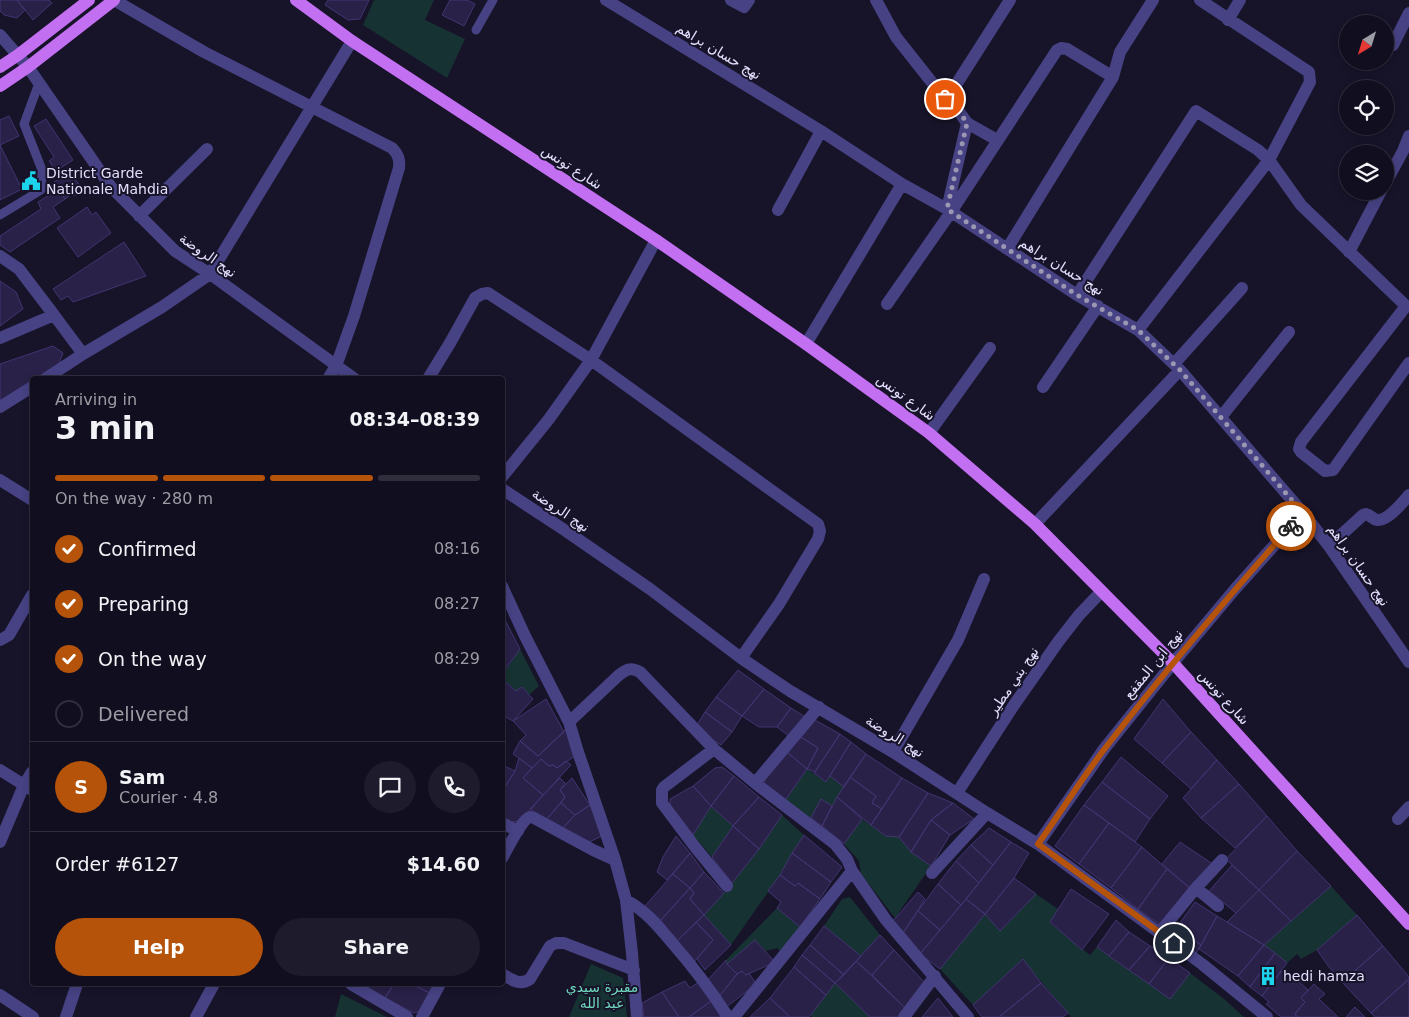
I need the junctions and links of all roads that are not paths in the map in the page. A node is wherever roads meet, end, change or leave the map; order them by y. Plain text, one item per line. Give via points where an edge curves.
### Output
1 (88, 0) edge
2 (114, 0) edge
3 (296, 0) edge
4 (493, 0) edge
5 (606, 0) edge
6 (731, 0) edge
7 (749, 0) edge
8 (876, 0) edge
9 (1010, 0) edge
10 (1153, 0) edge
11 (1200, 0) edge
12 (1240, 0) edge
13 (1409, 14) edge
14 (1228, 20) junction
15 (476, 30) dead end
16 (0, 35) edge
17 (352, 41) junction
18 (1394, 43) edge
19 (18, 55) junction
20 (0, 67) edge
21 (28, 67) junction
22 (1114, 77) junction
23 (39, 83) junction
24 (0, 86) edge
25 (945, 99) junction
26 (312, 107) junction
27 (967, 123) junction
28 (821, 131) junction
29 (1409, 136) edge
30 (997, 140) junction
31 (207, 149) dead end
32 (1406, 152) edge
33 (1269, 160) junction
34 (1394, 170) edge
35 (902, 184) junction
36 (1376, 200) edge
37 (778, 210) dead end
38 (949, 211) junction
39 (0, 216) edge
40 (139, 216) junction
41 (656, 240) junction
42 (1007, 249) junction
43 (1349, 252) junction
44 (0, 256) edge
45 (210, 274) junction
46 (1242, 288) dead end
47 (1077, 295) junction
48 (886, 304) dead end
49 (1098, 306) junction
50 (1408, 307) edge
51 (54, 315) junction
52 (1138, 330) junction
53 (1289, 332) dead end
54 (0, 338) edge
55 (806, 344) junction
56 (990, 348) dead end
57 (83, 354) junction
58 (591, 360) junction
59 (1409, 363) edge
60 (336, 366) junction
61 (1177, 367) junction
62 (53, 376) edge
63 (330, 376) edge
64 (351, 376) edge
65 (430, 376) edge
66 (30, 387) edge
67 (1043, 387) dead end
68 (0, 407) edge
69 (1221, 417) junction
70 (930, 433) junction
71 (505, 473) edge
72 (0, 480) edge
73 (505, 491) edge
74 (1409, 495) edge
75 (30, 499) edge
76 (1303, 513) junction
77 (1035, 524) junction
78 (1329, 546) junction
79 (984, 580) dead end
80 (1101, 592) junction
81 (505, 593) edge
82 (30, 598) edge
83 (0, 640) edge
84 (742, 658) junction
85 (1409, 662) edge
86 (1172, 663) junction
87 (819, 707) junction
88 (569, 722) junction
89 (714, 749) junction
90 (893, 752) junction
91 (0, 770) edge
92 (755, 783) junction
93 (28, 787) edge
94 (956, 793) junction
95 (1409, 807) edge
96 (987, 813) junction
97 (1398, 820) dead end
98 (505, 824) edge
99 (518, 831) junction
100 (0, 842) edge
101 (1038, 844) junction
102 (505, 853) edge
103 (615, 860) junction
104 (1222, 860) dead end
105 (852, 871) junction
106 (932, 873) dead end
107 (727, 886) dead end
108 (1196, 888) junction
109 (626, 900) junction
110 (1218, 906) dead end
111 (1409, 924) edge
112 (1160, 932) junction
113 (634, 970) junction
114 (505, 976) edge
115 (935, 976) junction
116 (76, 986) edge
117 (213, 986) edge
118 (354, 986) edge
119 (439, 986) edge
120 (0, 995) edge
121 (33, 1017) edge
122 (66, 1017) edge
123 (196, 1017) edge
124 (407, 1017) edge
125 (422, 1017) edge
126 (636, 1017) edge
127 (728, 1017) edge
128 (734, 1017) edge
129 (904, 1017) edge
130 (968, 1017) edge
131 (1266, 1017) edge

1 - 19 main road
2 - 21 main road
2 - 26 street via 204,52
3 - 17 main road, شارع تونس
4 - 15 lane
5 - 28 street, نهج حسان براهم
6 - 7 street via 744,7
8 - 25 street via 896,37
9 - 25 street
10 - 22 street via 1120,52
11 - 14 street
12 - 14 street
13 - 18 street
14 - 33 street via 1309,72 1310,82
16 - 19 street, نهج الروضة
17 - 26 street
17 - 41 main road, شارع تونس
19 - 20 main road
19 - 21 street, نهج الروضة
21 - 23 street, نهج الروضة
21 - 24 main road
22 - 30 street via 1067,49 1059,48
22 - 42 street
23 - 39 lane via 24,124 42,170 41,190
23 - 40 street, نهج الروضة via 111,187
25 - 27 street
26 - 45 street
26 - 60 street via 392,148 400,161
27 - 30 street
27 - 38 street
28 - 35 street, نهج حسان براهم
28 - 37 street
29 - 32 street
30 - 38 street
31 - 40 street
32 - 34 street
33 - 43 street via 1301,205
33 - 47 street via 1196,111
33 - 52 street
35 - 38 street, نهج حسان براهم
35 - 55 street
36 - 43 street
38 - 42 street, نهج حسان براهم
38 - 48 street
40 - 45 street, نهج الروضة via 175,252
41 - 55 main road, شارع تونس
41 - 58 street
42 - 47 street, نهج حسان براهم
43 - 50 street
44 - 51 street via 19,269
45 - 57 street
45 - 60 street, نهج الروضة
46 - 61 street
47 - 49 street, نهج حسان براهم
49 - 52 street, نهج حسان براهم
49 - 67 street
50 - 59 street via 1301,442 1301,452 1325,471 1333,470
51 - 54 street
51 - 57 street
52 - 61 street, نهج حسان براهم
53 - 69 street
55 - 70 main road, شارع تونس
56 - 70 street
57 - 62 street
58 - 65 street via 488,293 475,298
58 - 71 street via 549,420
58 - 84 street via 818,524 818,539
60 - 63 street
60 - 64 street, نهج الروضة
61 - 69 street, نهج حسان براهم
61 - 77 street
66 - 68 street
69 - 76 street, نهج حسان براهم
70 - 77 main road, شارع تونس
72 - 75 street
73 - 84 street, نهج الروضة via 650,589
74 - 78 street via 1391,514 1379,520 1366,514 1362,516
76 - 78 street, نهج حسان براهم
76 - 86 street, نهج ابن المقفع
77 - 80 main road, شارع تونس
78 - 85 street, نهج حسان براهم
79 - 90 street via 958,640
80 - 86 main road, شارع تونس
80 - 94 street, نهج بني مطير via 1058,642
81 - 88 street
82 - 83 street via 9,635
84 - 87 street, نهج الروضة
86 - 101 street, نهج ابن المقفع via 1104,749
86 - 111 main road, شارع تونس
87 - 90 street, نهج الروضة
87 - 92 street
88 - 89 street via 626,669 633,669 640,672
88 - 103 street
89 - 92 street
89 - 107 street via 664,787 662,803
90 - 94 street, نهج الروضة
91 - 93 street
92 - 105 street via 835,844
93 - 100 street
94 - 96 street, نهج الروضة
95 - 97 street
96 - 101 street, نهج الروضة
96 - 106 street
98 - 99 street
99 - 102 street
99 - 103 street via 527,819 534,818
101 - 112 street, نهج الروضة
103 - 109 street
104 - 108 street
105 - 115 street via 886,920
105 - 128 street
108 - 110 street
108 - 112 street
109 - 113 street
109 - 127 street via 650,916 698,974
112 - 131 street, نهج الروضة
113 - 114 street via 564,943 556,943 550,946 530,979 517,983
113 - 126 street
115 - 129 street
115 - 130 street
116 - 122 street
117 - 123 street
118 - 124 street
119 - 125 street
120 - 121 street

